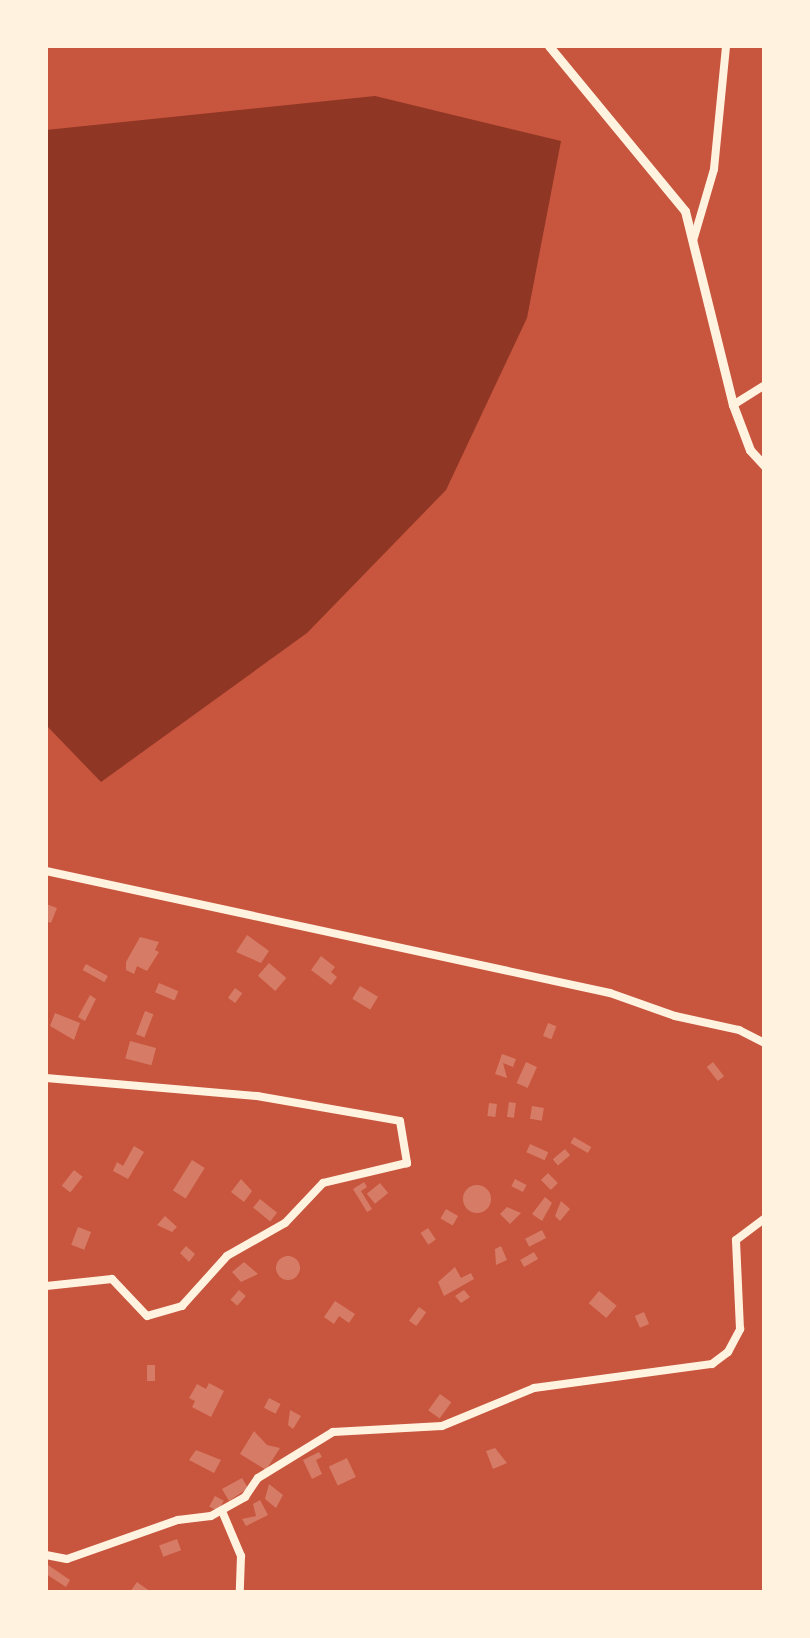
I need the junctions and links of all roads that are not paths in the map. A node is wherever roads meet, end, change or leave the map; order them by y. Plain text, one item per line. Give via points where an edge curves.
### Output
1 (549, 46) edge
2 (726, 46) edge
3 (693, 242) junction
4 (764, 386) edge
5 (733, 405) junction
6 (764, 465) edge
7 (46, 871) edge
8 (764, 1043) edge
9 (46, 1078) edge
10 (764, 1219) edge
11 (46, 1286) edge
12 (222, 1511) junction
13 (46, 1555) edge
14 (240, 1592) edge

1 - 3 street via 685,211
2 - 3 street via 714,169
3 - 5 street
4 - 5 street
5 - 6 street via 750,450
7 - 8 street via 610,993 675,1016 739,1030
9 - 11 street via 257,1096 400,1121 407,1163 323,1183 285,1223 227,1256 182,1306 147,1316 112,1279
10 - 12 street via 736,1240 740,1329 728,1352 712,1364 534,1388 442,1426 333,1432 258,1478 245,1497
12 - 13 street via 147,1530 67,1559
12 - 14 street via 241,1556

